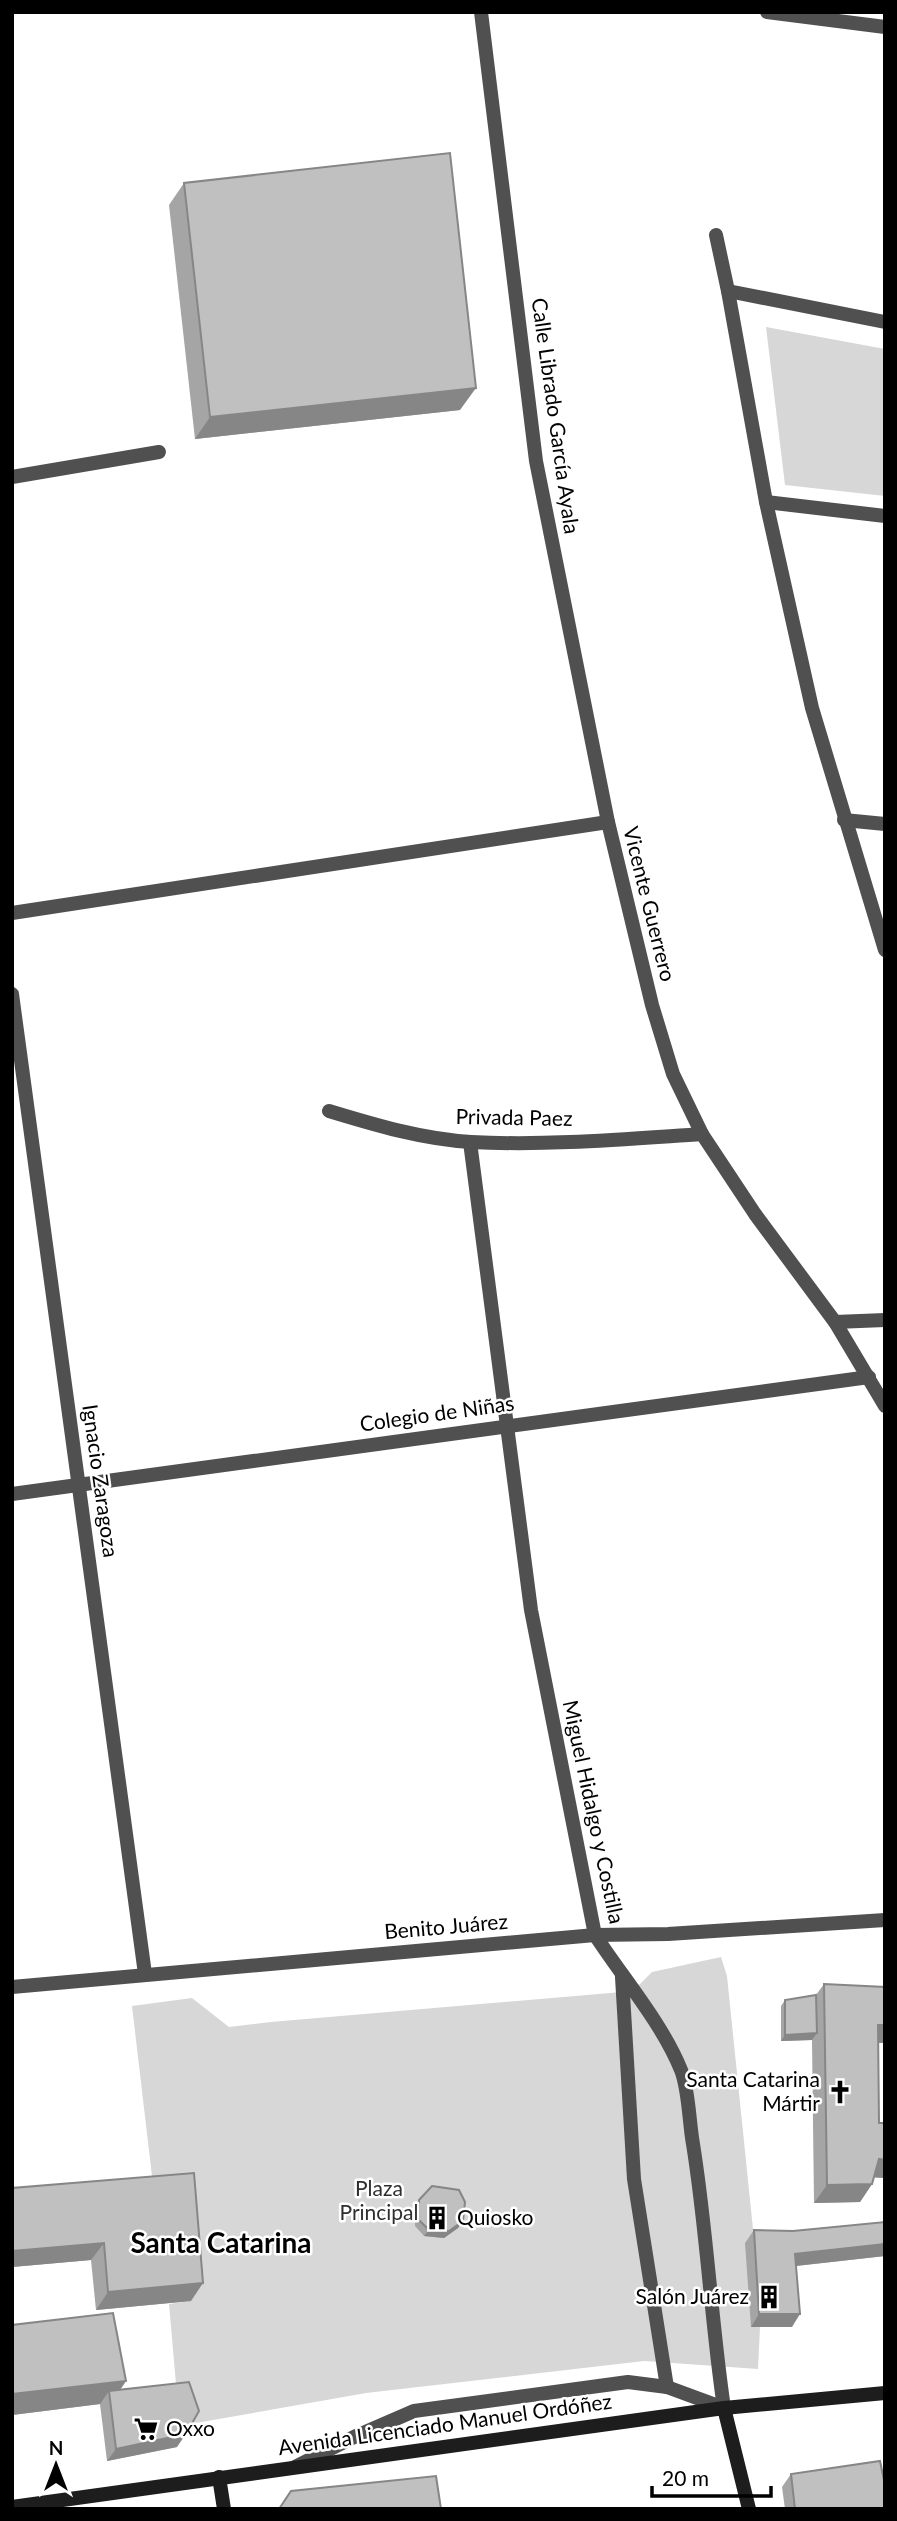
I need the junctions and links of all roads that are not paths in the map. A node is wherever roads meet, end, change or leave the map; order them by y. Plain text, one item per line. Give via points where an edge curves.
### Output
1 (481, 12) edge
2 (766, 12) edge
3 (885, 27) edge
4 (716, 235) dead end
5 (728, 290) junction
6 (885, 322) edge
7 (159, 452) dead end
8 (12, 477) edge
9 (766, 502) junction
10 (885, 516) edge
11 (844, 820) junction
12 (608, 822) junction
13 (885, 824) edge
14 (12, 913) edge
15 (885, 950) edge
16 (12, 995) edge
17 (329, 1111) dead end
18 (702, 1134) junction
19 (470, 1142) junction
20 (885, 1320) edge
21 (835, 1322) junction
22 (869, 1377) junction
23 (885, 1406) edge
24 (506, 1426) junction
25 (80, 1486) junction
26 (12, 1494) edge
27 (885, 1920) edge
28 (595, 1935) junction
29 (145, 1974) junction
30 (622, 1977) junction
31 (12, 1987) edge
32 (667, 2388) junction
33 (885, 2393) edge
34 (724, 2408) junction
35 (294, 2467) junction
36 (219, 2477) junction
37 (12, 2507) edge
38 (225, 2509) edge
39 (749, 2509) edge

1 - 12 street, Calle Librado García Ayala via 536,461
2 - 3 street
4 - 5 street
5 - 6 street
5 - 9 street
7 - 8 street
9 - 10 street
9 - 11 street via 812,708
11 - 13 street
11 - 15 street
12 - 14 street, Vicente Guerrero
12 - 18 street, Vicente Guerrero via 652,1006 673,1074
16 - 25 street, Ignacio Zaragoza
17 - 19 street, Privada Paez via 394,1130
18 - 19 street, Privada Paez
18 - 21 street, Vicente Guerrero
19 - 24 street, Miguel Hidalgo y Costilla
20 - 21 street
21 - 22 street, Vicente Guerrero
22 - 23 street, Vicente Guerrero
22 - 24 street, Colegio de Niñas
24 - 25 street, Colegio de Niñas
24 - 28 street, Miguel Hidalgo y Costilla via 531,1610
25 - 26 street, Colegio de Niñas
25 - 29 street, Ignacio Zaragoza
27 - 28 street, Benito Juárez
28 - 29 street, Benito Juárez
28 - 30 street, Miguel Hidalgo y Costilla
29 - 31 street, Benito Juárez
30 - 32 street via 634,2179
30 - 34 street, Miguel Hidalgo y Costilla via 663,2034 682,2073
32 - 34 street
32 - 35 street via 628,2382 414,2411
33 - 34 main road, Avenida Licenciado Manuel Ordóñez
34 - 35 main road, Avenida Licenciado Manuel Ordóñez
34 - 39 main road, Miguel Hidalgo y Costilla
35 - 36 main road, Avenida Licenciado Manuel Ordóñez
36 - 37 main road, Avenida Licenciado Manuel Ordóñez
36 - 38 main road

